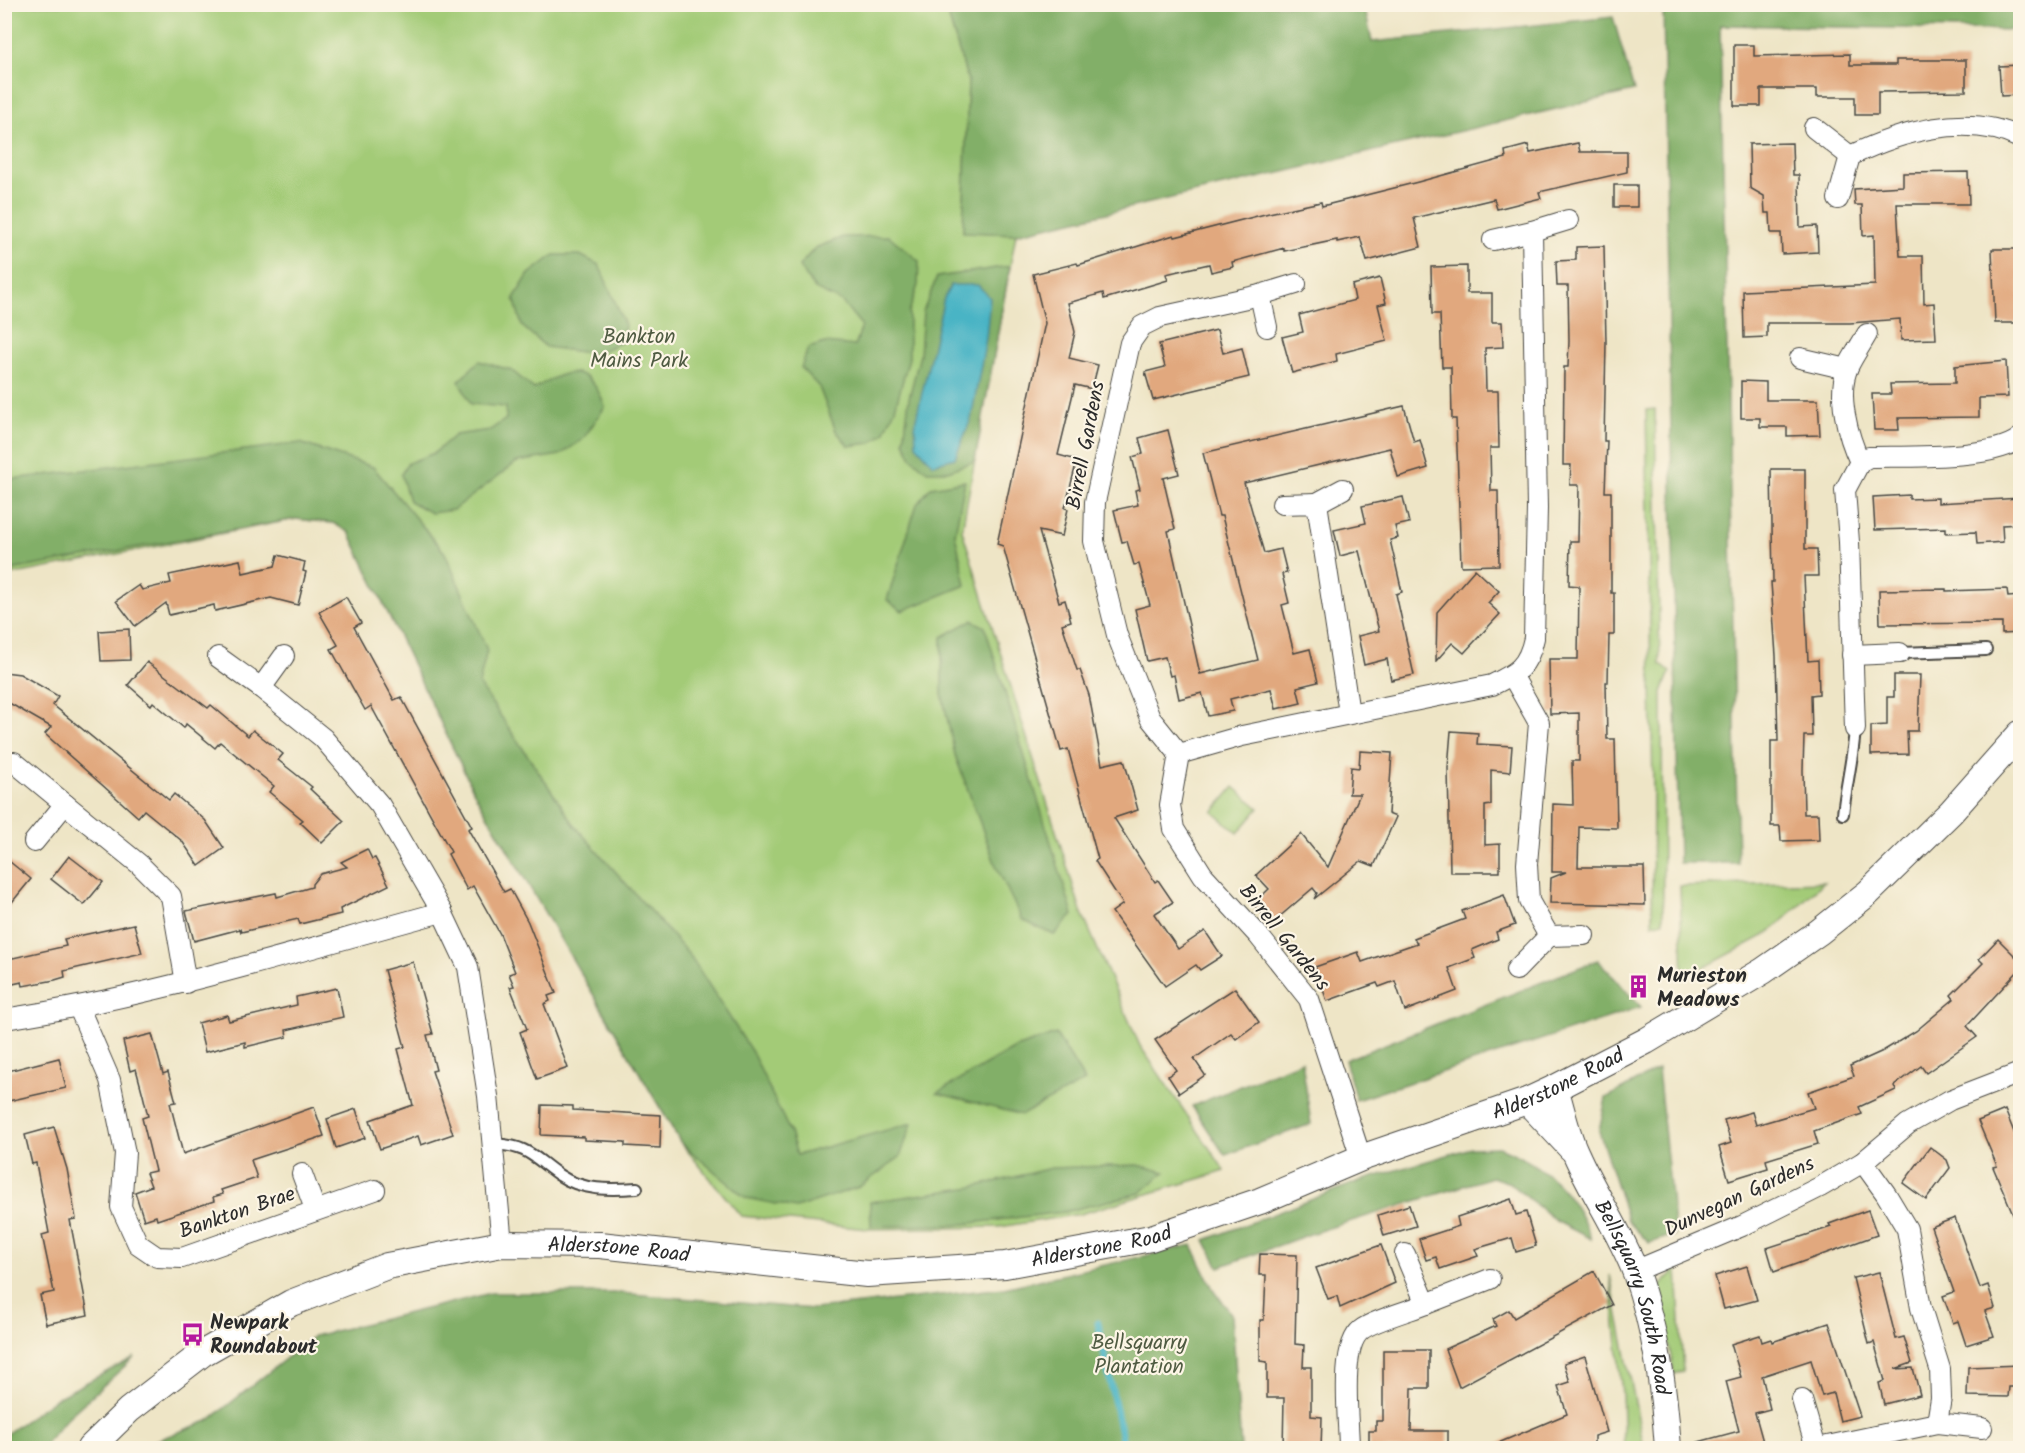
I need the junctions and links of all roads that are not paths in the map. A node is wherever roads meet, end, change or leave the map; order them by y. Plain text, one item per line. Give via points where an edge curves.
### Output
1 (1814, 128) dead end
2 (2020, 138) edge
3 (1850, 156) junction
4 (1838, 199) dead end
5 (1568, 220) dead end
6 (1532, 231) junction
7 (1493, 240) dead end
8 (1296, 284) dead end
9 (1260, 295) junction
10 (1267, 327) dead end
11 (1867, 334) dead end
12 (1800, 358) dead end
13 (1847, 369) junction
14 (2020, 438) edge
15 (1860, 462) junction
16 (1343, 489) dead end
17 (1317, 503) junction
18 (1282, 504) dead end
19 (1986, 650) dead end
20 (1900, 653) joint
21 (1852, 655) junction
22 (284, 656) dead end
23 (218, 657) dead end
24 (1512, 675) junction
25 (261, 688) junction
26 (1349, 713) junction
27 (1855, 729) joint
28 (2020, 734) edge
29 (1179, 754) junction
30 (14, 762) dead end
31 (65, 804) junction
32 (1843, 814) dead end
33 (34, 842) dead end
34 (442, 912) junction
35 (1584, 935) dead end
36 (1549, 936) junction
37 (1516, 970) dead end
38 (186, 982) junction
39 (80, 1008) junction
40 (4, 1019) edge
41 (2020, 1073) edge
42 (1555, 1088) junction
43 (1527, 1101) junction
44 (493, 1144) junction
45 (1575, 1153) junction
46 (1361, 1158) junction
47 (1863, 1162) junction
48 (302, 1174) dead end
49 (637, 1188) dead end
50 (375, 1190) dead end
51 (315, 1209) junction
52 (502, 1244) junction
53 (1405, 1254) dead end
54 (1635, 1271) junction
55 (1491, 1279) dead end
56 (1426, 1304) junction
57 (1802, 1400) dead end
58 (1937, 1422) junction
59 (1982, 1428) dead end
60 (90, 1449) edge
61 (1349, 1449) edge
62 (1668, 1449) edge
63 (1817, 1449) edge

1 - 3 street
2 - 3 street via 1973,126 1924,130
3 - 4 street
5 - 6 street
6 - 7 street
6 - 24 street via 1537,508 1534,638 1530,658
8 - 9 street, Birrell Gardens
9 - 10 street
9 - 29 street, Birrell Gardens via 1160,317 1142,326 1130,342 1095,502 1094,541 1117,635 1150,718
11 - 13 street
12 - 13 street
13 - 15 street via 1847,434
14 - 15 street via 2011,446 1975,452 1869,457
15 - 21 street via 1845,490
16 - 17 street
17 - 18 street
17 - 26 street
19 - 20 lane
20 - 21 street
21 - 27 street
22 - 25 street
23 - 25 street
24 - 26 street via 1492,685
24 - 36 street via 1539,723 1528,892
25 - 34 street via 323,738 380,805
26 - 29 street
27 - 32 lane
28 - 42 street, Alderstone Road via 1951,812 1868,893 1819,932 1710,1003
29 - 46 street, Birrell Gardens via 1170,805 1174,830 1203,875 1309,999
30 - 31 street
31 - 33 street
31 - 38 street via 139,864 171,896
34 - 38 street
34 - 44 street via 468,967
35 - 36 street
36 - 37 street
38 - 39 street
39 - 40 street
39 - 51 street, Bankton Brae via 110,1080 124,1153 121,1207 138,1244 157,1257 182,1258
41 - 47 street, Dunvegan Gardens via 1950,1100 1908,1124
42 - 43 street, Alderstone Road
42 - 45 street, Bellsquarry South Road
43 - 45 street, Bellsquarry South Road
43 - 46 street, Alderstone Road
44 - 49 lane via 515,1145 538,1157 560,1176 584,1185 605,1190
44 - 52 street
45 - 54 street, Bellsquarry South Road
46 - 52 street, Alderstone Road via 1260,1201 1151,1238 1005,1265 867,1274 600,1245
47 - 54 street, Dunvegan Gardens via 1742,1226
47 - 58 street via 1908,1229 1922,1308 1940,1368
48 - 51 street, Bankton Brae
50 - 51 street, Bankton Brae
52 - 60 street, Alderstone Road via 387,1266 291,1304 203,1353 129,1410
53 - 56 street
54 - 62 street, Bellsquarry South Road via 1652,1323 1664,1389
55 - 56 street
56 - 61 street via 1361,1329 1350,1344
57 - 63 street
58 - 59 street
58 - 63 street

